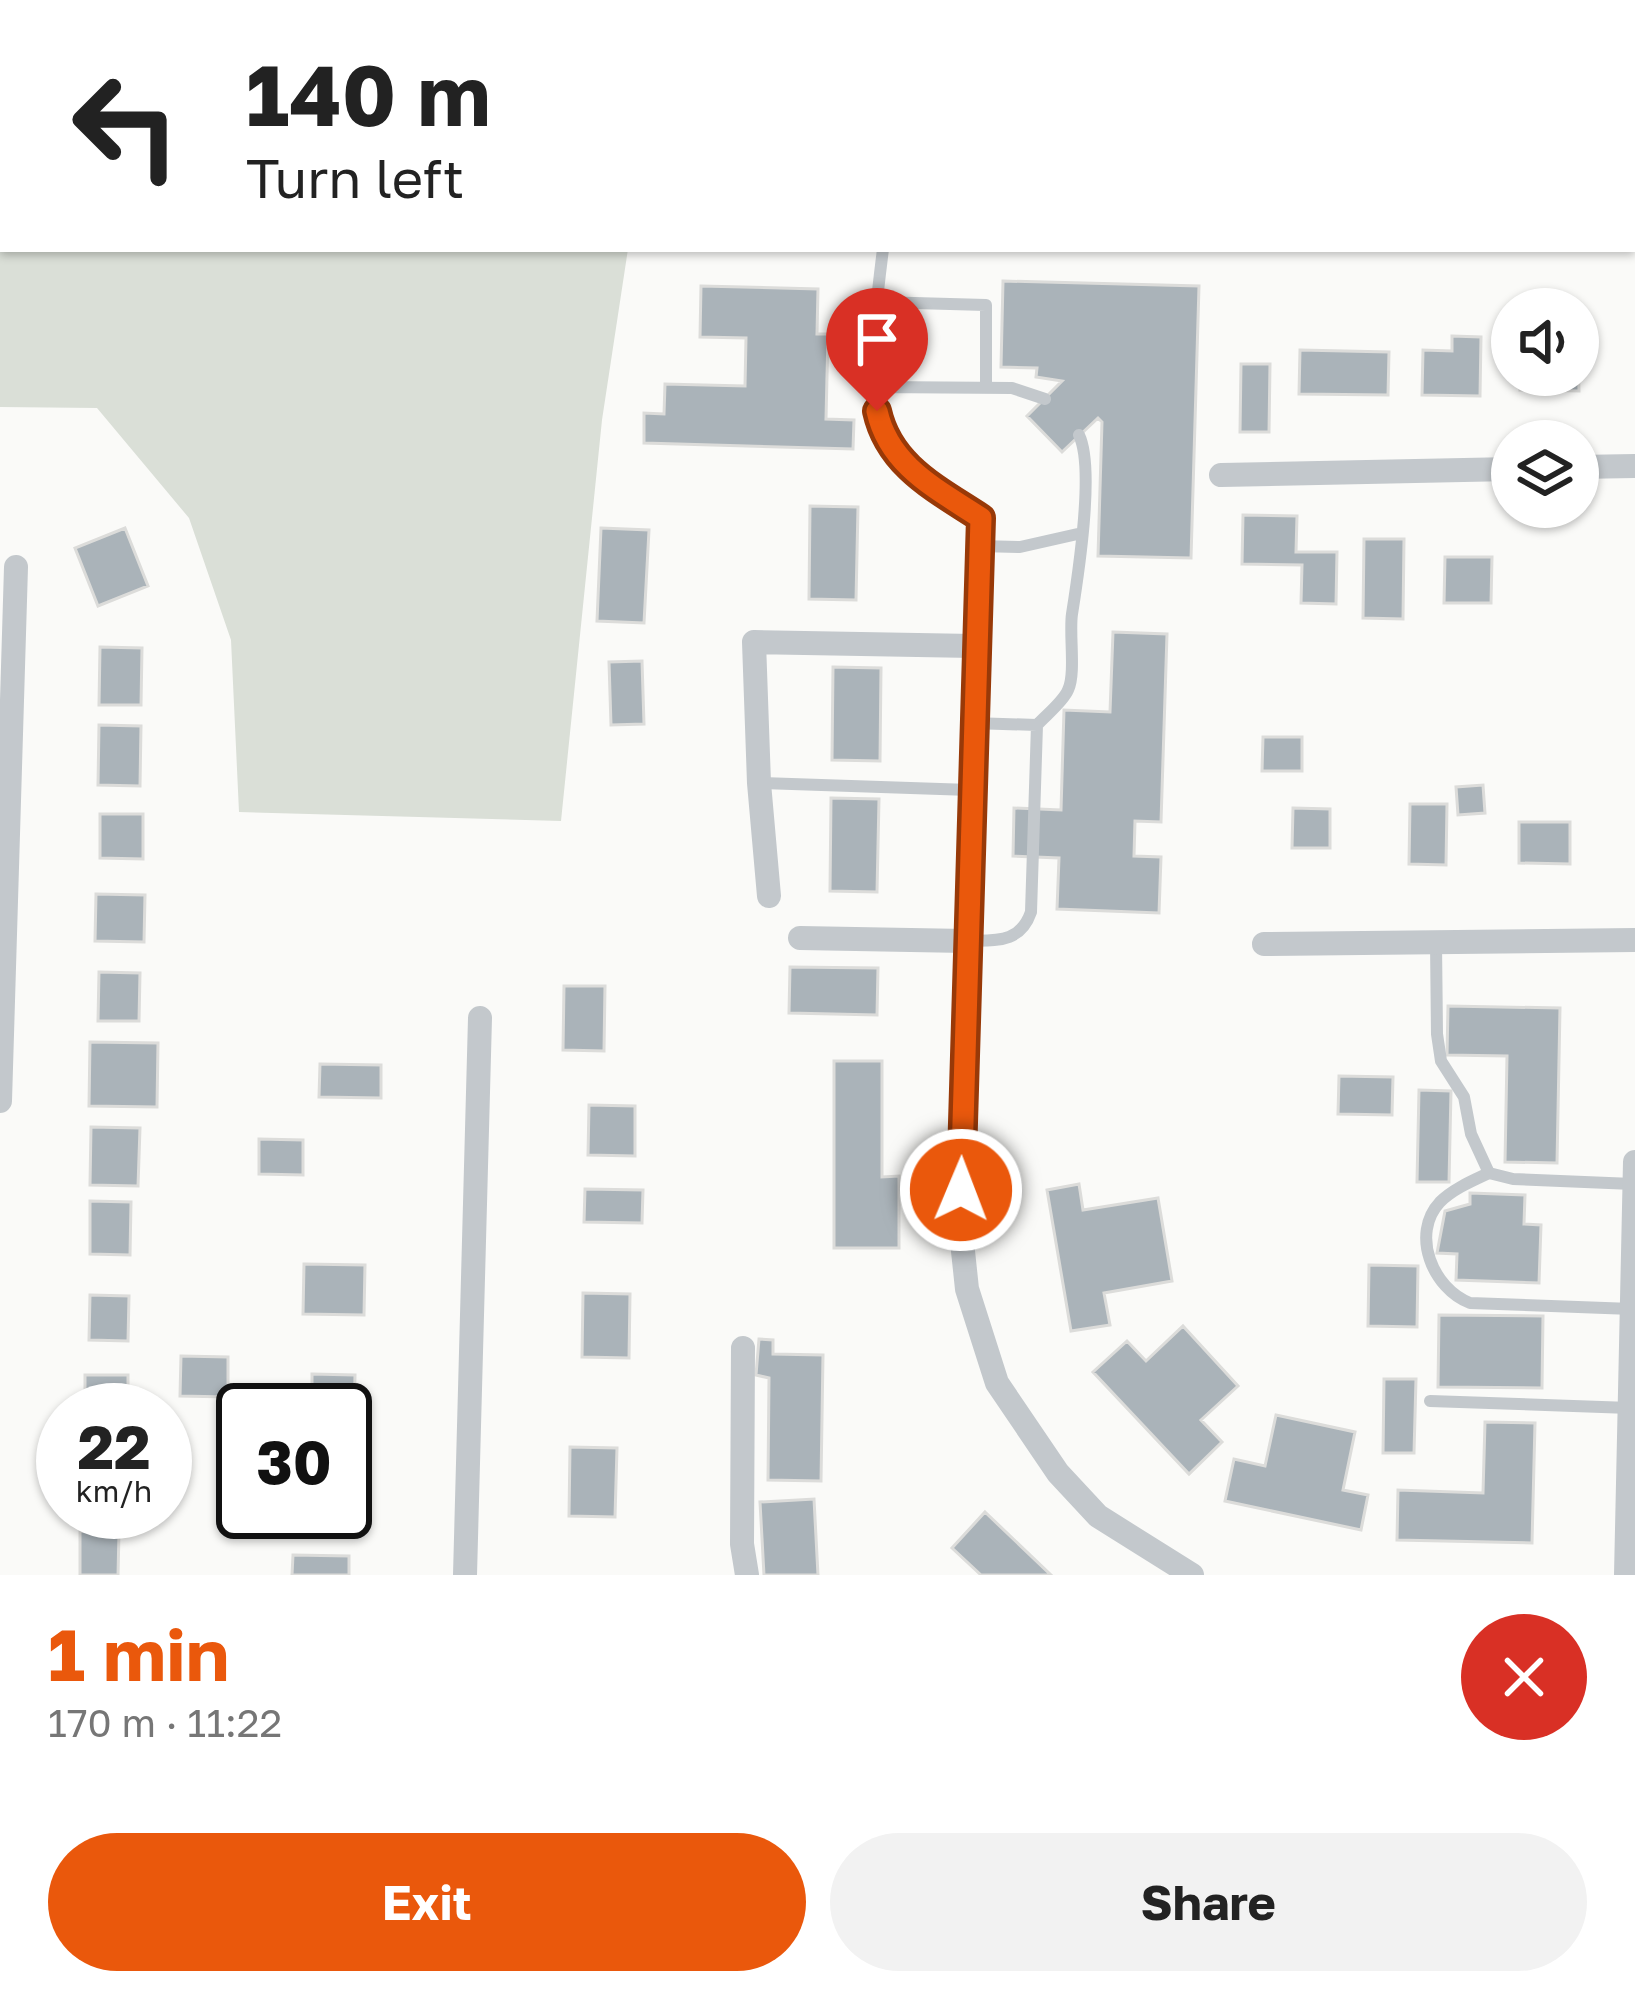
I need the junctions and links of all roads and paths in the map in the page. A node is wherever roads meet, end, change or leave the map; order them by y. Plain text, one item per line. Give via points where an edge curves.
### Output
1 (883, 252) edge
2 (878, 302) junction
3 (877, 386) junction
4 (986, 386) junction
5 (1045, 399) dead end
6 (1079, 435) dead end
7 (1635, 466) edge
8 (1599, 467) edge
9 (1491, 469) edge
10 (1221, 475) dead end
11 (981, 518) joint
12 (1082, 533) junction
13 (980, 546) junction
14 (16, 567) dead end
15 (974, 646) junction
16 (972, 723) junction
17 (1037, 725) junction
18 (759, 782) junction
19 (970, 790) junction
20 (769, 896) dead end
21 (800, 938) dead end
22 (1635, 940) edge
23 (966, 941) junction
24 (1436, 942) junction
25 (1264, 944) dead end
26 (480, 1018) dead end
27 (0, 1101) edge
28 (1635, 1162) edge
29 (1489, 1174) junction
30 (1635, 1184) edge
31 (1632, 1309) junction
32 (743, 1348) dead end
33 (1430, 1401) dead end
34 (1630, 1408) junction
35 (465, 1575) edge
36 (747, 1575) edge
37 (1192, 1575) edge
38 (1626, 1575) edge

1 - 2 lane
2 - 3 lane
2 - 4 lane via 986,304
3 - 4 lane
3 - 11 lane via 880,424 902,462
4 - 5 lane
6 - 12 lane
7 - 8 street
9 - 10 street
11 - 13 street
12 - 13 lane via 1020,547
12 - 17 lane via 1069,689
13 - 15 street
14 - 27 street
15 - 16 street
15 - 18 street via 754,642
16 - 17 lane
16 - 19 street
17 - 23 lane via 1028,922 1009,939
18 - 19 lane
18 - 20 street
19 - 23 street
21 - 23 street
22 - 24 street
23 - 37 street via 961,1232 967,1289 997,1383 1098,1516
24 - 25 street
24 - 29 lane via 1442,1061 1464,1097
26 - 35 street
28 - 30 street
29 - 30 lane
29 - 31 lane via 1449,1194 1425,1228 1431,1260 1453,1296
30 - 31 street
31 - 34 street
32 - 36 street
33 - 34 lane
34 - 38 street

